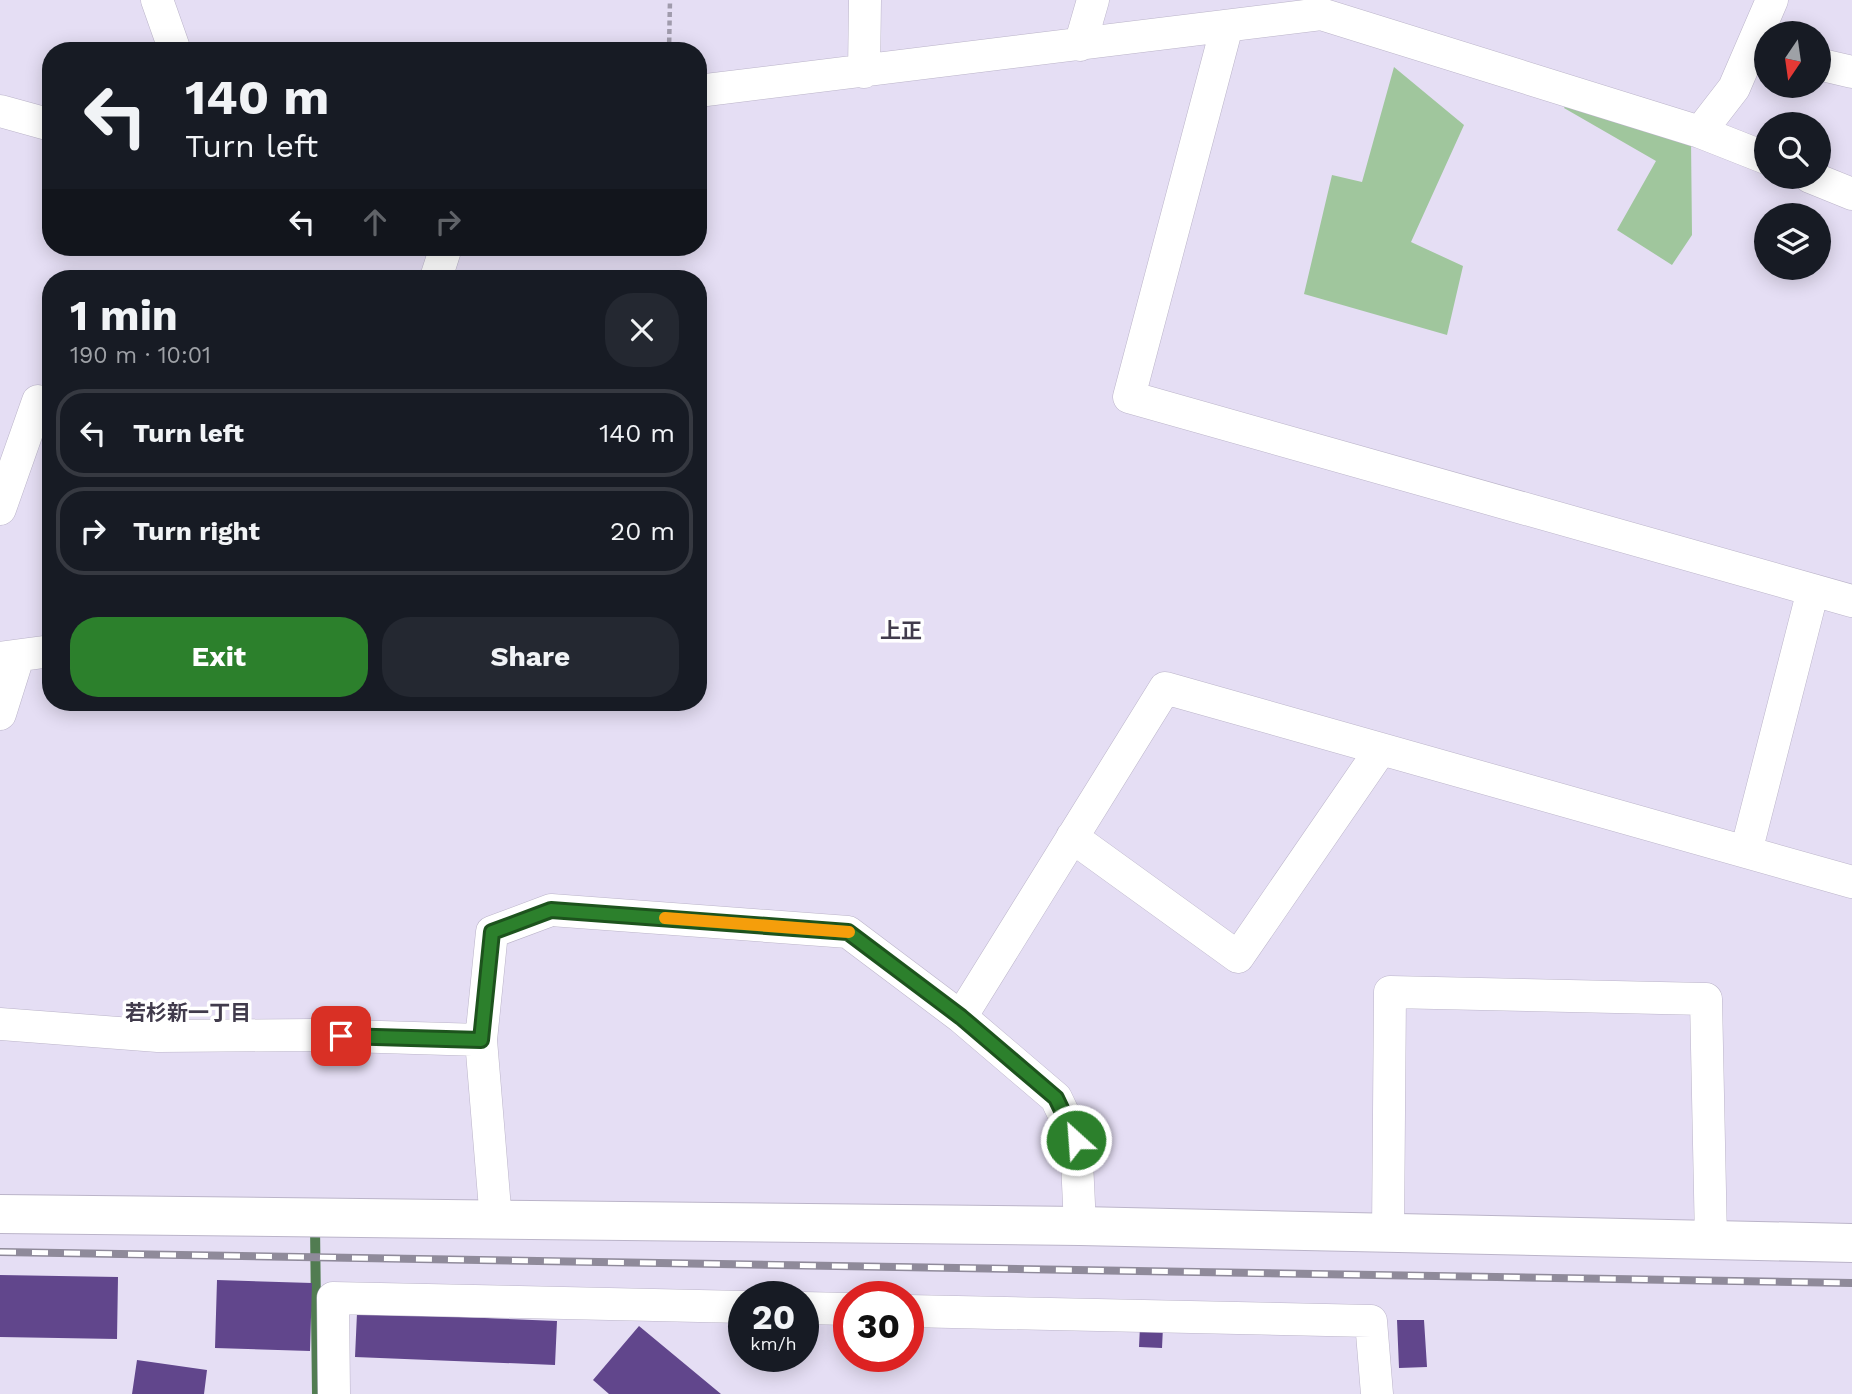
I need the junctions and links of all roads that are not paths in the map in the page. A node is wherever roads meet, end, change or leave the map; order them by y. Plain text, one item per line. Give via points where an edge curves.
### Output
1 (157, 0) edge
2 (865, 0) edge
3 (1093, 0) edge
4 (1772, 0) edge
5 (1766, 21) edge
6 (1227, 26) junction
7 (172, 42) edge
8 (1080, 45) junction
9 (1754, 57) edge
10 (1831, 67) edge
11 (864, 72) junction
12 (1852, 72) edge
13 (707, 90) edge
14 (0, 111) edge
15 (42, 123) edge
16 (1700, 132) junction
17 (1754, 154) edge
18 (1831, 186) edge
19 (1852, 194) edge
20 (42, 402) edge
21 (0, 509) edge
22 (1813, 590) junction
23 (1852, 601) edge
24 (42, 652) edge
25 (9, 658) edge
26 (0, 714) edge
27 (1381, 749) junction
28 (1072, 837) junction
29 (1746, 852) junction
30 (1852, 882) edge
31 (961, 1017) junction
32 (0, 1024) edge
33 (481, 1040) junction
34 (0, 1214) edge
35 (496, 1221) junction
36 (1080, 1226) junction
37 (1388, 1233) junction
38 (1711, 1240) junction
39 (1852, 1243) edge
40 (728, 1307) edge
41 (924, 1311) edge
42 (334, 1394) edge
43 (1377, 1394) edge

1 - 7 street
2 - 11 street
3 - 8 street
4 - 5 street
6 - 8 street
6 - 16 street via 1321,14
6 - 22 street via 1129,397
8 - 11 street
9 - 16 street
10 - 12 street
11 - 13 street
14 - 15 street
16 - 17 street
18 - 19 street
20 - 21 street via 38,401
22 - 23 street
22 - 29 street
24 - 25 street
25 - 26 street
27 - 28 street via 1165,688
27 - 28 street via 1238,957
27 - 29 street
28 - 31 street
29 - 30 street
31 - 33 street via 848,932 551,910 492,932
31 - 36 street via 1056,1098 1076,1140
32 - 33 street via 158,1036
33 - 35 street
34 - 35 street
35 - 36 street
36 - 37 street
37 - 38 street
37 - 38 street via 1390,992 1692,998 1706,999
38 - 39 street
40 - 42 street via 334,1298
41 - 43 street via 1371,1321

